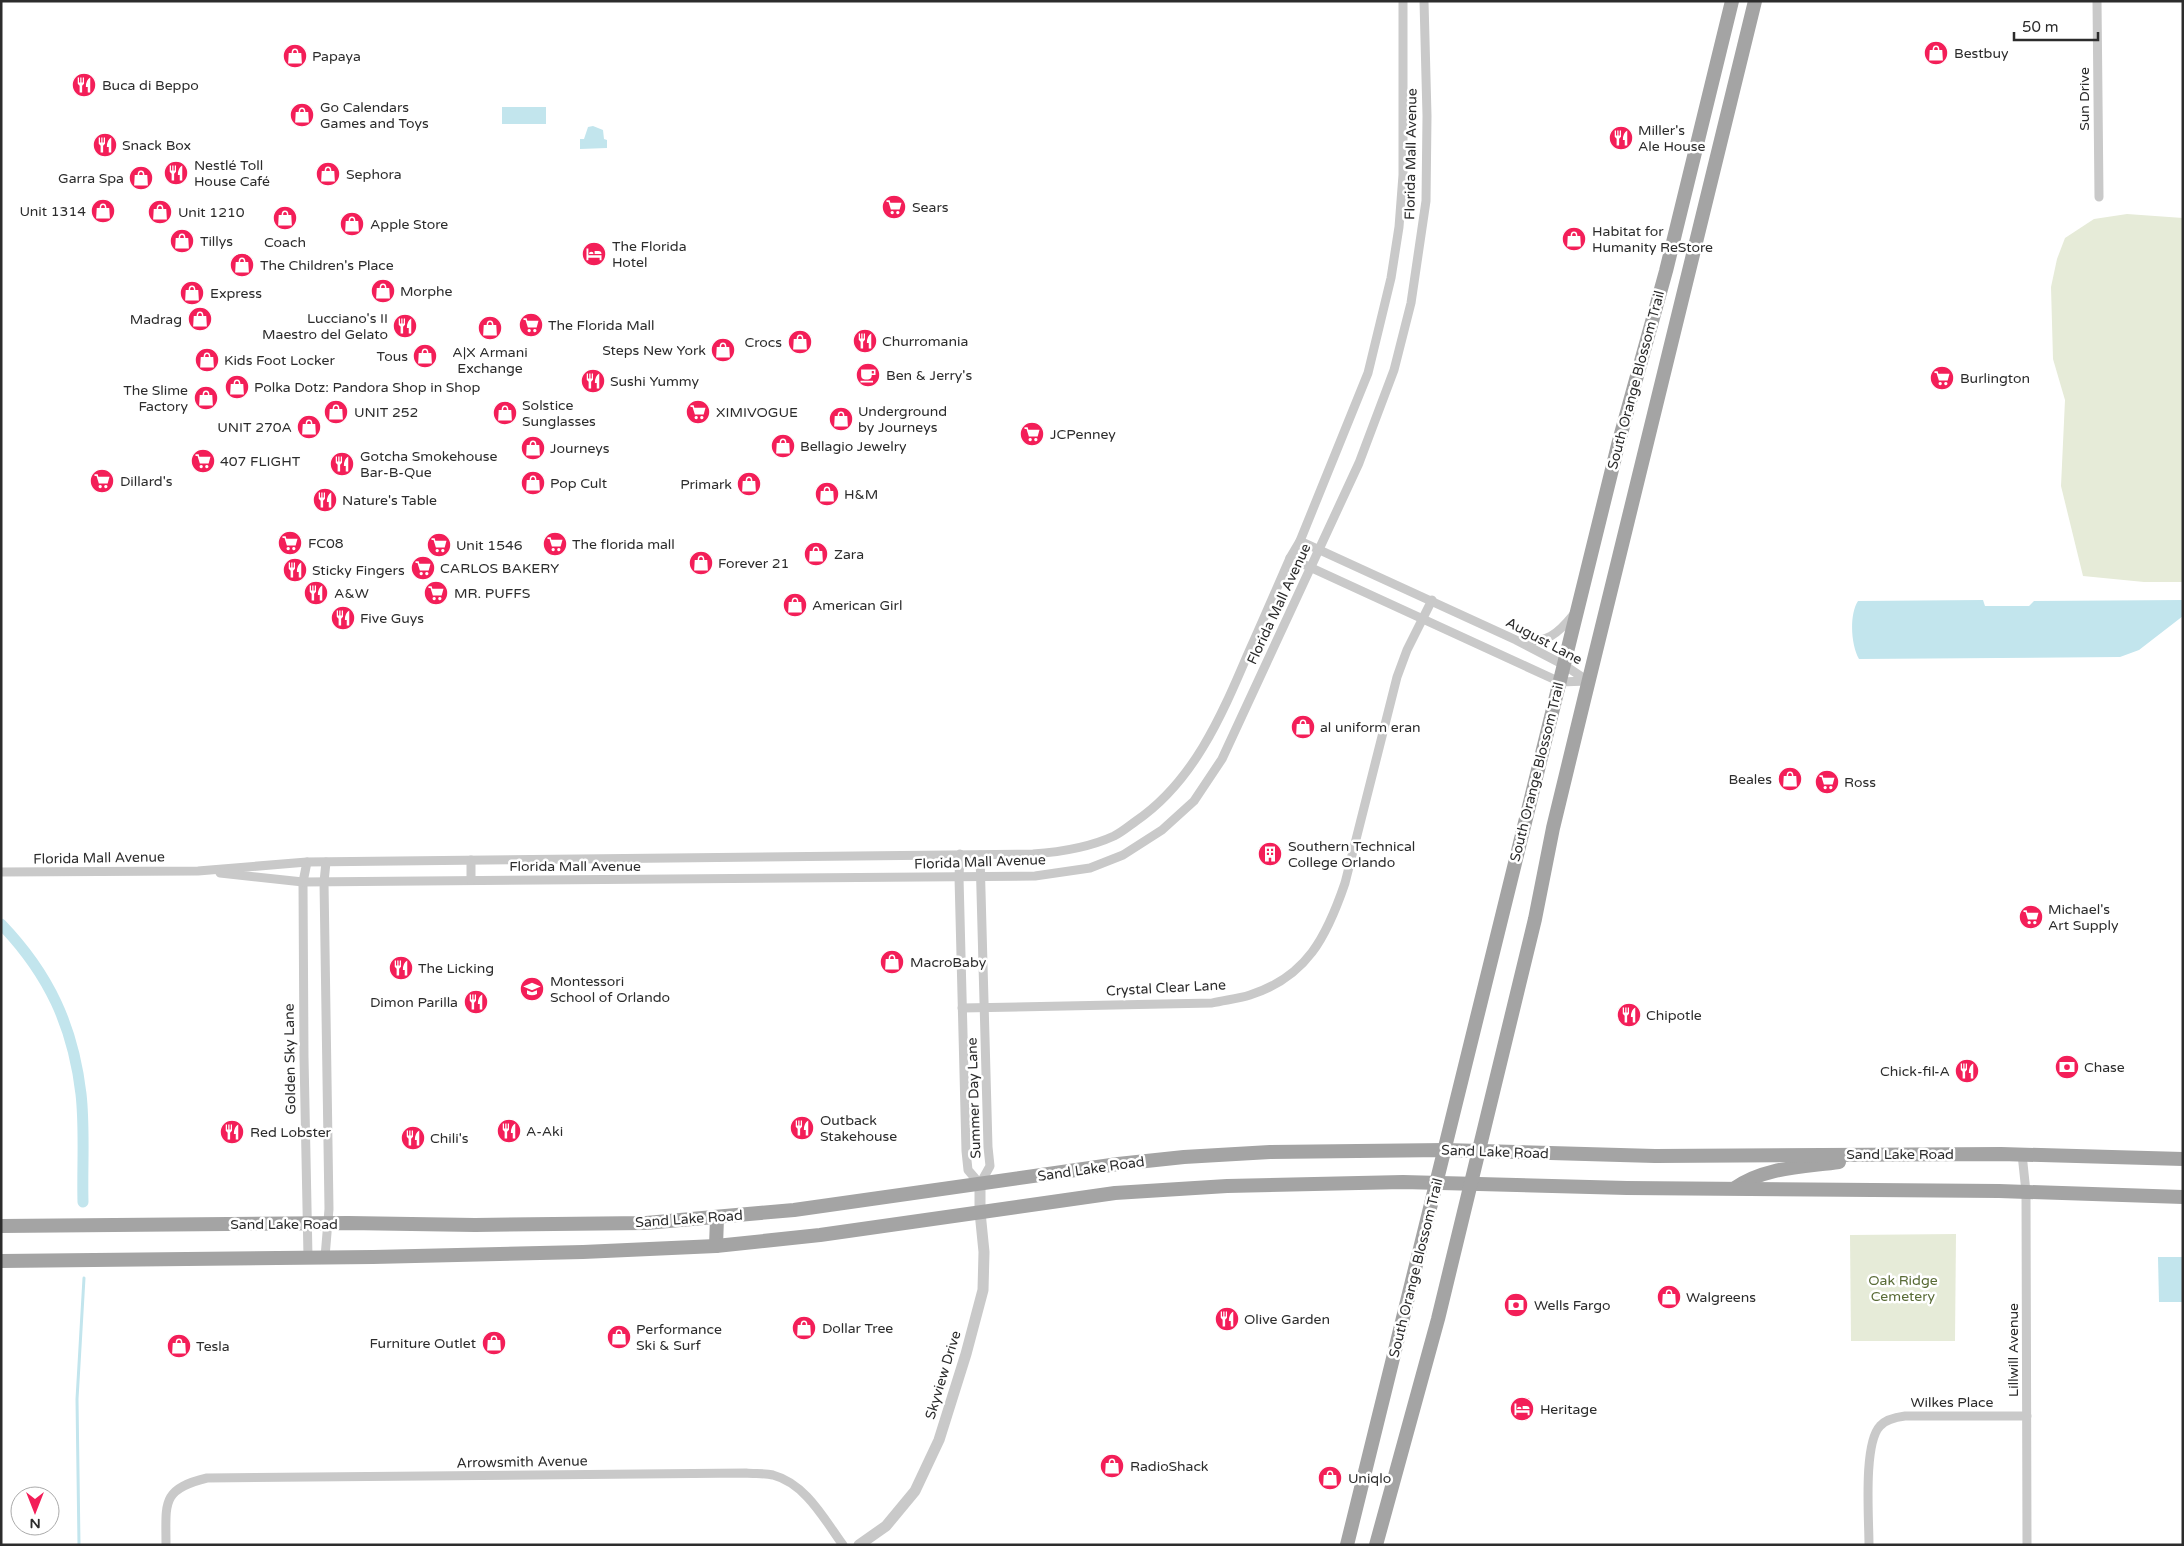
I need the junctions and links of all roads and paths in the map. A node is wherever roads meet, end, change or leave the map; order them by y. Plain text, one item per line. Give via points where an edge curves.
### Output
1 (1403, 1) edge
2 (1424, 1) edge
3 (1732, 1) edge
4 (1755, 1) edge
5 (2097, 1) edge
6 (2098, 198) dead end
7 (1300, 541) junction
8 (1320, 550) junction
9 (1290, 558) junction
10 (1311, 568) junction
11 (1432, 600) junction
12 (1577, 610) junction
13 (1421, 620) junction
14 (1516, 640) junction
15 (1564, 665) junction
16 (1560, 682) junction
17 (1588, 682) junction
18 (960, 854) junction
19 (980, 854) junction
20 (471, 860) junction
21 (307, 862) junction
22 (326, 862) junction
23 (198, 871) junction
24 (1, 872) edge
25 (959, 877) junction
26 (981, 877) junction
27 (471, 880) junction
28 (303, 882) junction
29 (324, 882) junction
30 (962, 1008) junction
31 (985, 1008) junction
32 (1445, 1150) junction
33 (1479, 1151) junction
34 (1896, 1154) junction
35 (2022, 1154) junction
36 (2183, 1159) edge
37 (1436, 1182) junction
38 (1470, 1183) junction
39 (980, 1184) junction
40 (1735, 1188) junction
41 (2026, 1192) junction
42 (2183, 1197) edge
43 (980, 1212) junction
44 (717, 1218) junction
45 (328, 1223) junction
46 (307, 1224) junction
47 (1, 1226) edge
48 (18, 1226) junction
49 (1, 1234) edge
50 (716, 1246) junction
51 (308, 1257) junction
52 (325, 1257) junction
53 (1, 1261) edge
54 (2027, 1416) junction
55 (166, 1545) edge
56 (843, 1545) edge
57 (859, 1545) edge
58 (1347, 1545) edge
59 (1376, 1545) edge
60 (1869, 1545) edge
61 (2027, 1545) edge

1 - 7 street, Florida Mall Avenue via 1403,175 1391,278 1368,373
2 - 8 street, Florida Mall Avenue via 1427,180 1424,225 1411,303 1394,370 1359,463
3 - 12 main road, South Orange Blossom Trail
4 - 17 main road, South Orange Blossom Trail
5 - 6 street, Sun Drive
7 - 8 street, August Lane
7 - 9 street, Florida Mall Avenue
8 - 10 street, Florida Mall Avenue
8 - 11 street, August Lane
9 - 10 street, August Lane
9 - 19 street, Florida Mall Avenue via 1230,697 1205,746 1182,780 1153,809 1116,835 1085,847 1051,853
10 - 13 street, August Lane
10 - 26 street, Florida Mall Avenue via 1222,759 1194,801 1162,830 1123,855 1090,868 1035,876
11 - 13 street, Crystal Clear Lane
11 - 14 street, August Lane
12 - 14 street via 1550,638 1534,642
12 - 15 main road, South Orange Blossom Trail
13 - 16 street, August Lane
13 - 31 street, Crystal Clear Lane via 1397,677 1334,917 1319,946 1294,972 1249,996 1212,1003
14 - 15 street, August Lane
15 - 16 main road, South Orange Blossom Trail
15 - 17 street, August Lane
16 - 17 street, August Lane
16 - 32 main road, South Orange Blossom Trail
17 - 33 main road, South Orange Blossom Trail
18 - 19 street, Florida Mall Avenue
18 - 20 street, Florida Mall Avenue
18 - 25 street, Summer Day Lane
19 - 26 street, Summer Day Lane
20 - 22 street, Florida Mall Avenue
20 - 27 street
21 - 22 street, Florida Mall Avenue
21 - 23 street, Florida Mall Avenue
21 - 28 street, Golden Sky Lane
22 - 29 street
23 - 24 street, Florida Mall Avenue
23 - 28 street, Florida Mall Avenue
25 - 26 street, Florida Mall Avenue
25 - 27 street, Florida Mall Avenue
25 - 30 street, Summer Day Lane
26 - 31 street, Summer Day Lane
27 - 29 street, Florida Mall Avenue
28 - 29 street, Florida Mall Avenue
28 - 46 street, Golden Sky Lane
29 - 45 street
30 - 31 street, Crystal Clear Lane
30 - 39 street, Summer Day Lane via 968,1170
31 - 39 street, Summer Day Lane via 990,1166
32 - 33 main road, Sand Lake Road
32 - 37 main road, South Orange Blossom Trail
32 - 39 main road, Sand Lake Road via 1270,1152 1184,1157
33 - 34 main road, Sand Lake Road via 1702,1156
33 - 38 main road, South Orange Blossom Trail
34 - 35 main road, Sand Lake Road
34 - 40 main road via 1767,1172 1748,1178
35 - 36 main road, Sand Lake Road
35 - 41 street, Lillwill Avenue
37 - 38 main road, Sand Lake Road
37 - 43 main road, Sand Lake Road via 1173,1188
37 - 58 main road, South Orange Blossom Trail
38 - 40 main road, Sand Lake Road
38 - 59 main road, South Orange Blossom Trail via 1431,1345
39 - 43 street, Skyview Drive
39 - 44 main road, Sand Lake Road
40 - 41 main road, Sand Lake Road
41 - 42 main road, Sand Lake Road
41 - 54 street, Lillwill Avenue
43 - 50 main road, Sand Lake Road via 799,1238
43 - 57 street, Skyview Drive via 984,1252 982,1290 939,1440 915,1491 886,1526
44 - 45 main road, Sand Lake Road via 590,1224
44 - 50 main road
45 - 46 main road, Sand Lake Road
45 - 52 street
46 - 48 main road, Sand Lake Road
46 - 51 street, Golden Sky Lane
47 - 48 main road, Sand Lake Road
48 - 49 main road
50 - 52 main road, Sand Lake Road
51 - 52 main road, Sand Lake Road
51 - 53 main road, Sand Lake Road
54 - 60 street, Wilkes Place via 1905,1416 1880,1426 1869,1459
54 - 61 street, Lillwill Avenue
55 - 56 street, Arrowsmith Avenue via 166,1506 174,1491 187,1482 207,1478 746,1473 771,1475 788,1481 806,1495

